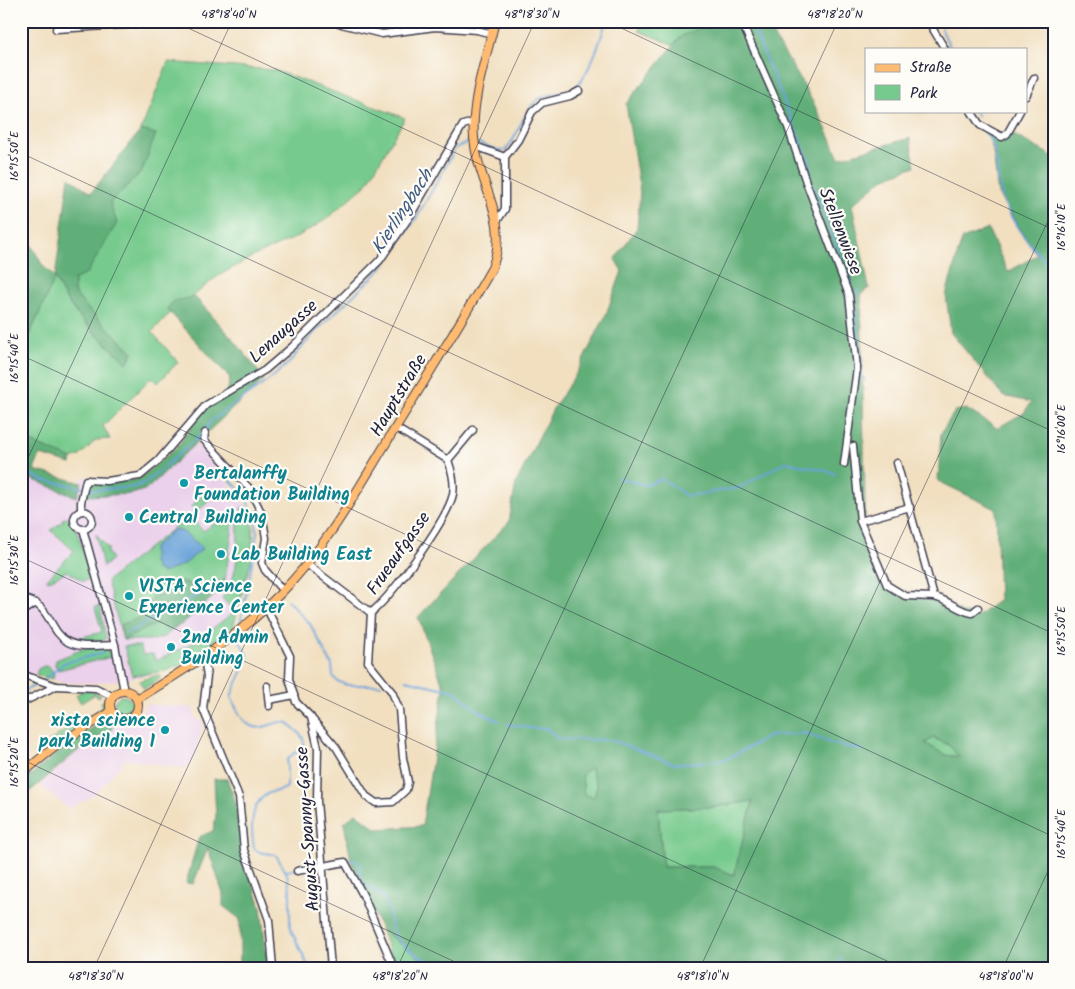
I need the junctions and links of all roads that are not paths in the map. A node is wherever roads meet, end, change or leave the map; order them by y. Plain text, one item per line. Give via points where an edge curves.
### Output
1 (191, 21) edge
2 (329, 21) edge
3 (495, 21) edge
4 (741, 21) edge
5 (928, 21) edge
6 (139, 24) edge
7 (56, 29) dead end
8 (492, 34) junction
9 (944, 48) edge
10 (1034, 78) dead end
11 (579, 91) dead end
12 (1028, 92) edge
13 (972, 112) edge
14 (1019, 112) edge
15 (474, 122) junction
16 (475, 143) junction
17 (505, 157) junction
18 (497, 220) junction
19 (396, 428) junction
20 (473, 430) dead end
21 (205, 433) dead end
22 (853, 446) dead end
23 (448, 460) junction
24 (844, 464) dead end
25 (897, 464) dead end
26 (910, 507) junction
27 (81, 511) junction
28 (860, 521) junction
29 (84, 529) junction
30 (308, 565) junction
31 (283, 591) junction
32 (934, 597) junction
33 (21, 599) edge
34 (38, 604) junction
35 (266, 607) junction
36 (978, 608) dead end
37 (21, 612) edge
38 (371, 613) junction
39 (115, 644) junction
40 (204, 658) junction
41 (21, 674) edge
42 (56, 686) junction
43 (267, 686) dead end
44 (124, 690) junction
45 (294, 695) junction
46 (112, 696) junction
47 (137, 699) junction
48 (21, 703) edge
49 (111, 712) junction
50 (311, 716) junction
51 (21, 774) edge
52 (322, 866) junction
53 (297, 871) dead end
54 (273, 968) edge
55 (331, 968) edge
56 (394, 968) edge

1 - 6 street
2 - 8 street via 382,34 434,27
3 - 8 main road, Hauptstraße
4 - 24 street, Stellenwiese via 788,127 849,295 857,368
5 - 9 street
6 - 7 street
8 - 15 main road, Hauptstraße
10 - 12 street
11 - 17 street via 542,103 532,112
13 - 14 street via 980,124 1002,137
15 - 16 main road, Hauptstraße
15 - 27 street, Lenaugasse via 463,125 410,216 369,274 265,370 206,406 158,461 140,476 107,481 86,480
16 - 17 street
16 - 18 main road, Hauptstraße
17 - 18 street via 505,209
18 - 19 main road, Hauptstraße via 498,248 492,268
19 - 23 street
19 - 30 main road, Hauptstraße
20 - 23 street
21 - 31 street via 204,440 249,488 262,514 266,538 262,563 264,570
22 - 28 street
23 - 38 street, Frueaufgasse via 453,476 453,494 448,506 415,559
25 - 26 street
26 - 28 street
26 - 32 street
27 - 29 street via 74,521 76,526
27 - 29 street via 91,518 90,526
28 - 32 street via 887,585 905,596
29 - 39 street
30 - 31 main road, Hauptstraße
30 - 38 street, Frueaufgasse
31 - 35 main road, Hauptstraße
32 - 36 street via 950,602 964,612 972,613
33 - 34 street
34 - 37 street
34 - 39 street via 64,639 76,645
35 - 40 main road, Hauptstraße via 236,635
35 - 45 street, August-Spanny-Gasse via 290,656 289,679
38 - 50 street via 368,662 392,692 398,709 408,782 406,790 393,802 376,803 366,796
39 - 44 street
40 - 47 main road, Hauptstraße
40 - 54 street via 207,676 203,709 239,797 244,850 269,920
41 - 42 street
42 - 46 street via 96,688
42 - 48 street
43 - 45 street via 269,703
44 - 46 main road
44 - 47 main road
45 - 50 street, August-Spanny-Gasse via 296,702
46 - 49 main road
47 - 49 main road via 137,711 129,718 118,718
49 - 51 main road via 60,743
50 - 52 street, August-Spanny-Gasse via 318,748 317,801
52 - 53 street
52 - 55 street, August-Spanny-Gasse
52 - 56 street via 345,862

